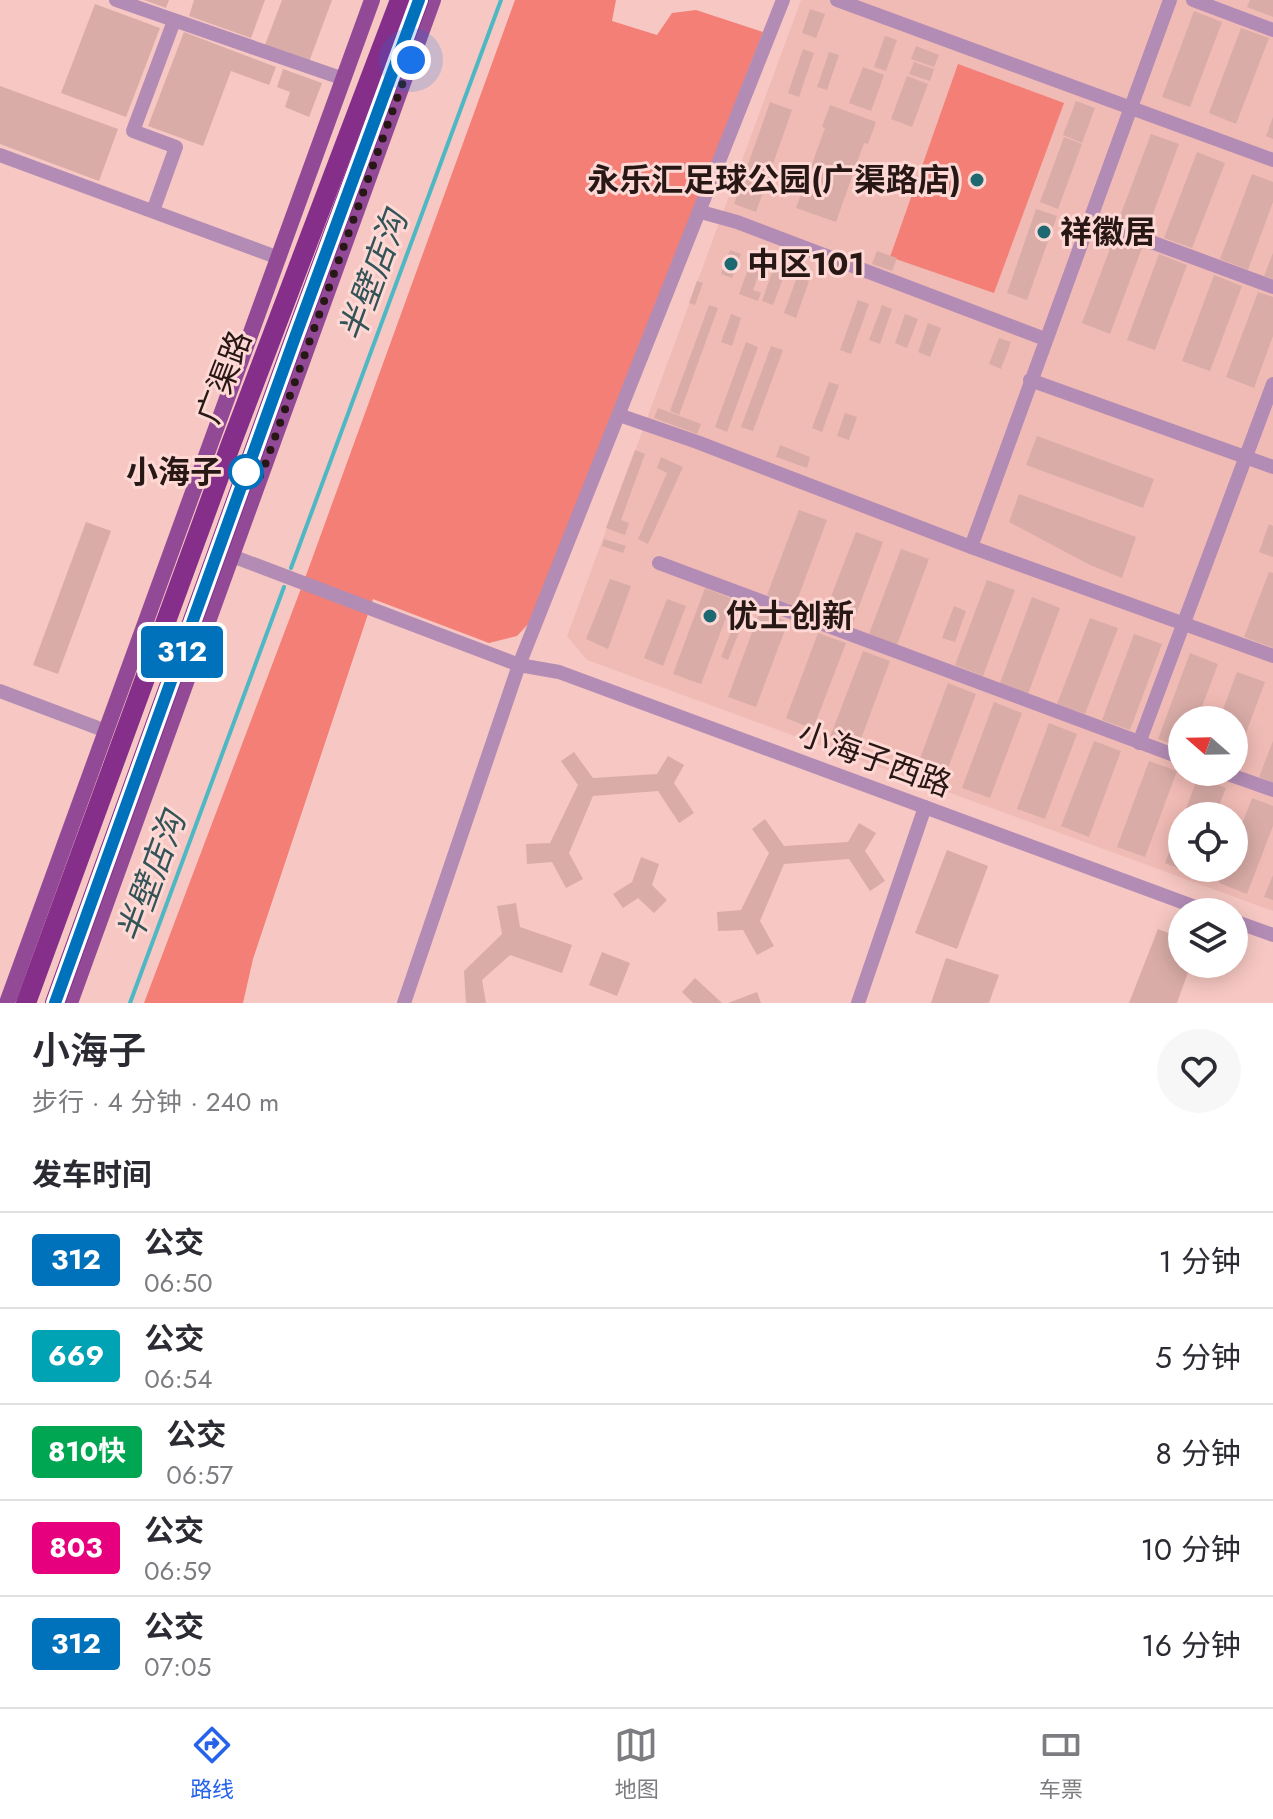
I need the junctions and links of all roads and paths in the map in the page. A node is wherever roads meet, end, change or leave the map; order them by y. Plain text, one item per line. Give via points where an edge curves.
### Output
1 (116, 0) edge
2 (372, 0) edge
3 (400, 0) edge
4 (419, 0) edge
5 (433, 0) edge
6 (783, 0) edge
7 (837, 0) edge
8 (1170, 0) edge
9 (1193, 0) edge
10 (174, 21) junction
11 (1273, 30) edge
12 (344, 79) junction
13 (1130, 108) junction
14 (0, 155) edge
15 (1273, 160) edge
16 (153, 211) junction
17 (701, 212) junction
18 (1089, 219) junction
19 (279, 258) junction
20 (1273, 287) edge
21 (1045, 339) junction
22 (1030, 380) junction
23 (1273, 384) edge
24 (619, 415) junction
25 (1245, 457) junction
26 (1273, 467) edge
27 (971, 547) junction
28 (232, 556) junction
29 (659, 563) dead end
30 (1184, 622) junction
31 (1273, 656) edge
32 (519, 665) junction
33 (0, 691) edge
34 (106, 731) junction
35 (1139, 743) junction
36 (1168, 753) edge
37 (1248, 781) edge
38 (1273, 790) edge
39 (925, 807) junction
40 (1171, 898) edge
41 (1248, 926) edge
42 (1273, 935) edge
43 (7, 1003) edge
44 (26, 1003) edge
45 (55, 1003) edge
46 (70, 1003) edge
47 (404, 1003) edge
48 (858, 1003) edge

1 - 10 street
2 - 12 main road, 广渠路
3 - 44 highway, 广渠路
4 - 45 highway, 广渠路
5 - 28 main road
6 - 17 street
7 - 13 street
8 - 13 street
9 - 11 street
10 - 12 street
10 - 16 street via 133,131 176,147
12 - 19 main road, 广渠路
13 - 15 street
13 - 18 street
14 - 16 street
16 - 19 street
17 - 21 street
17 - 24 street
18 - 20 street
18 - 21 street
19 - 34 main road, 广渠路
21 - 22 street
22 - 25 street
22 - 27 street
23 - 25 street
24 - 27 street
24 - 32 street
25 - 26 street
25 - 30 street
27 - 30 street
28 - 32 street, 小海子西路
28 - 46 main road
29 - 35 street
30 - 31 street
30 - 35 street
32 - 39 street, 小海子西路 via 559,672
32 - 47 street
33 - 34 street
34 - 43 main road, 广渠路
35 - 36 street
37 - 38 street
39 - 40 street, 小海子西路
39 - 48 street
41 - 42 street

